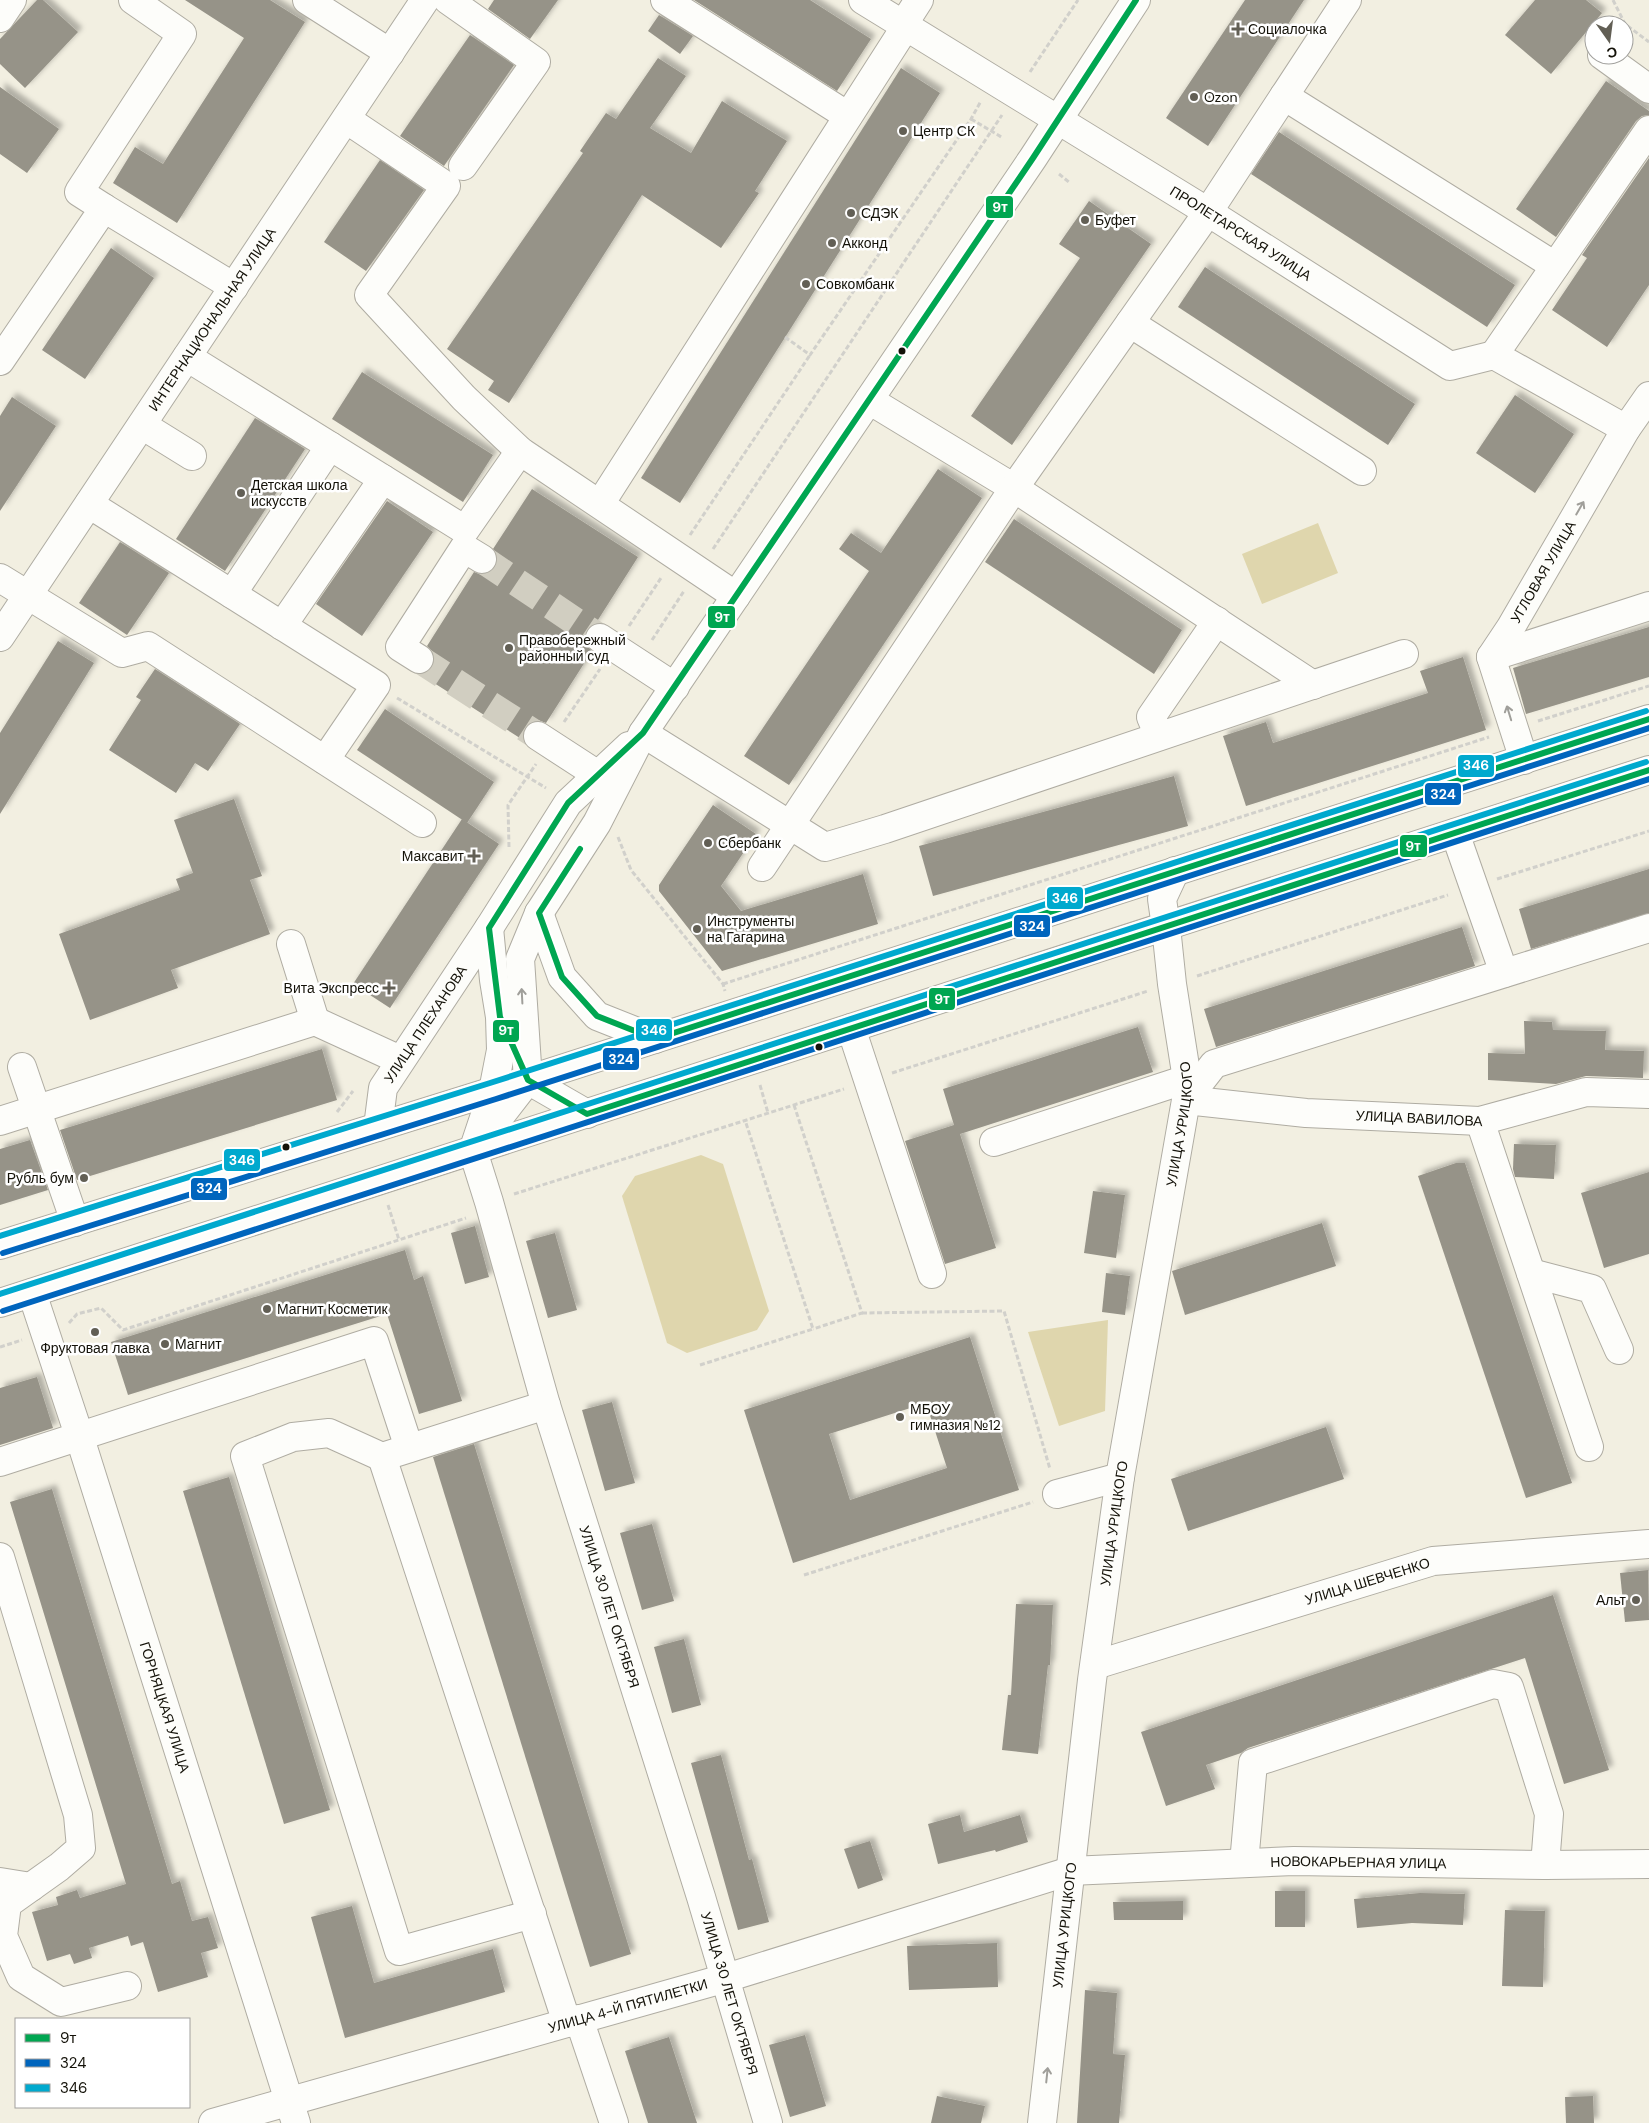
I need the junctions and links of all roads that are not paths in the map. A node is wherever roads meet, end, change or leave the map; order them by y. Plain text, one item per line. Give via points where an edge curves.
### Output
1 (12, 0) edge
2 (307, 0) edge
3 (425, 0) edge
4 (448, 0) edge
5 (665, 0) edge
6 (863, 0) edge
7 (918, 0) edge
8 (1136, 0) edge
9 (1347, 0) edge
10 (145, 3) edge
11 (0, 18) edge
12 (904, 26) junction
13 (390, 53) junction
14 (1616, 65) edge
15 (1649, 89) edge
16 (1284, 96) junction
17 (848, 116) junction
18 (346, 119) junction
19 (1056, 120) junction
20 (1649, 130) edge
21 (463, 166) dead end
22 (104, 208) junction
23 (1208, 212) junction
24 (1555, 266) junction
25 (234, 287) junction
26 (1130, 323) junction
27 (1494, 356) junction
28 (187, 357) junction
29 (0, 361) edge
30 (1649, 396) edge
31 (868, 400) junction
32 (142, 424) junction
33 (1626, 429) junction
34 (330, 446) junction
35 (520, 451) junction
36 (192, 456) dead end
37 (1362, 471) dead end
38 (383, 479) junction
39 (1014, 488) junction
40 (89, 504) junction
41 (600, 504) junction
42 (482, 559) tunnel mouth
43 (0, 578) edge
44 (232, 594) junction
45 (28, 596) junction
46 (736, 596) junction
47 (1649, 606) edge
48 (1217, 621) junction
49 (282, 626) junction
50 (0, 637) edge
51 (600, 638) tunnel mouth
52 (1404, 654) dead end
53 (1491, 657) junction
54 (419, 659) tunnel mouth
55 (1313, 685) junction
56 (675, 687) junction
57 (1649, 719) edge
58 (643, 733) junction
59 (538, 736) tunnel mouth
60 (1159, 736) junction
61 (325, 760) junction
62 (1524, 760) junction
63 (1649, 770) edge
64 (598, 775) junction
65 (422, 823) dead end
66 (790, 826) junction
67 (1455, 833) junction
68 (762, 867) dead end
69 (1175, 871) junction
70 (539, 913) junction
71 (1166, 927) junction
72 (489, 928) junction
73 (1649, 928) edge
74 (291, 944) dead end
75 (1504, 973) junction
76 (500, 1017) junction
77 (315, 1021) junction
78 (851, 1028) junction
79 (655, 1039) junction
80 (400, 1060) junction
81 (22, 1067) dead end
82 (528, 1080) junction
83 (1187, 1090) junction
84 (494, 1091) junction
85 (1649, 1094) edge
86 (36, 1110) junction
87 (587, 1114) junction
88 (0, 1121) edge
89 (1480, 1121) junction
90 (378, 1127) junction
91 (994, 1142) dead end
92 (473, 1151) junction
93 (74, 1222) junction
94 (0, 1245) edge
95 (1531, 1273) junction
96 (932, 1274) dead end
97 (32, 1293) junction
98 (0, 1303) edge
99 (1619, 1350) dead end
100 (546, 1405) junction
101 (79, 1436) junction
102 (1588, 1447) dead end
103 (409, 1448) junction
104 (382, 1457) junction
105 (0, 1462) edge
106 (1120, 1477) junction
107 (1057, 1494) road end
108 (1649, 1544) edge
109 (0, 1557) edge
110 (1094, 1665) junction
111 (1244, 1863) junction
112 (1649, 1864) edge
113 (1545, 1865) junction
114 (1070, 1871) junction
115 (0, 1882) edge
116 (31, 1887) junction
117 (532, 1914) junction
118 (726, 1978) junction
119 (127, 1986) dead end
120 (573, 2021) junction
121 (292, 2112) edge
122 (213, 2123) edge
123 (614, 2123) edge
124 (768, 2123) edge
125 (1042, 2123) edge

1 - 11 street
2 - 13 street
3 - 13 street, ИНТЕРНАЦИОНАЛЬНАЯ УЛИЦА
4 - 21 street via 536,62
5 - 17 street
6 - 12 street, ПРОЛЕТАРСКАЯ УЛИЦА
7 - 12 street
8 - 19 street, УЛИЦА ПЛЕХАНОВА
9 - 16 street
10 - 22 street via 182,34 79,192
12 - 17 street
12 - 19 street, ПРОЛЕТАРСКАЯ УЛИЦА
13 - 18 street, ИНТЕРНАЦИОНАЛЬНАЯ УЛИЦА
14 - 15 street
16 - 23 street
16 - 24 street
17 - 41 street
18 - 25 street, ИНТЕРНАЦИОНАЛЬНАЯ УЛИЦА
18 - 35 street via 446,186 369,295 464,398
19 - 23 street, ПРОЛЕТАРСКАЯ УЛИЦА
19 - 31 street, УЛИЦА ПЛЕХАНОВА
20 - 24 street
22 - 25 street
22 - 29 street
23 - 26 street
23 - 27 street, ПРОЛЕТАРСКАЯ УЛИЦА via 1450,366
24 - 27 street
25 - 28 street, ИНТЕРНАЦИОНАЛЬНАЯ УЛИЦА
26 - 37 street
26 - 39 street
27 - 33 street
28 - 32 street, ИНТЕРНАЦИОНАЛЬНАЯ УЛИЦА
28 - 34 street
30 - 33 street, УГЛОВАЯ УЛИЦА
31 - 39 street
31 - 46 street, УЛИЦА ПЛЕХАНОВА
32 - 36 street
32 - 40 street, ИНТЕРНАЦИОНАЛЬНАЯ УЛИЦА
53 -> 33 street, УГЛОВАЯ УЛИЦА
34 - 38 street
34 - 44 street
35 - 38 street via 465,530
35 - 41 street
38 - 49 street
39 - 48 street
39 - 66 street
40 - 44 street
40 - 45 street, ИНТЕРНАЦИОНАЛЬНАЯ УЛИЦА
41 - 46 street
42 - 54 street via 464,548 400,647
43 - 45 street
44 - 49 street
45 - 50 street, ИНТЕРНАЦИОНАЛЬНАЯ УЛИЦА
45 - 61 street via 122,653 148,646
46 - 56 street, УЛИЦА ПЛЕХАНОВА
47 - 53 street
48 - 55 street
48 - 60 street via 1152,717
49 - 61 street via 376,685
51 - 56 street
52 - 55 street
62 -> 53 street
55 - 60 street
56 - 58 street, УЛИЦА ПЛЕХАНОВА
57 - 62 street
58 - 64 street, УЛИЦА ПЛЕХАНОВА
58 - 66 street
58 - 70 street, УЛИЦА ПЛЕХАНОВА via 597,823
59 - 64 street
60 - 66 street via 825,847
61 - 65 street
62 - 69 street
63 - 67 street
64 - 72 street, УЛИЦА ПЛЕХАНОВА via 568,803
66 - 68 street
67 - 71 street
67 - 75 street
69 - 71 street, УЛИЦА УРИЦКОГО via 1162,898
69 - 79 street
70 - 79 street via 562,977 597,1016
82 -> 70 street, УЛИЦА ПЛЕХАНОВА via 520,959
71 - 78 street
71 - 83 street, УЛИЦА УРИЦКОГО
72 - 76 street
72 - 80 street, УЛИЦА ПЛЕХАНОВА
73 - 75 street
74 - 77 street
75 - 83 street via 1214,1064
76 - 82 street
76 - 84 street via 501,1050
77 - 80 street
77 - 86 street
78 - 87 street
78 - 96 street
79 - 82 street
80 - 90 street, УЛИЦА ПЛЕХАНОВА via 383,1088
81 - 86 street
82 - 84 street
82 - 87 street
82 - 92 street
83 - 89 street, УЛИЦА ВАВИЛОВА via 1306,1113
83 - 91 street
83 - 106 street, УЛИЦА УРИЦКОГО
84 - 90 street
84 - 92 street
85 - 89 street, УЛИЦА ВАВИЛОВА via 1586,1092
86 - 88 street
86 - 93 street
87 - 92 street
89 - 95 street
90 - 93 street
92 - 97 street
92 - 100 street, УЛИЦА 30 ЛЕТ ОКТЯБРЯ
93 - 94 street
95 - 99 street via 1592,1289
95 - 102 street
97 - 98 street
97 - 101 street, ГОРНЯЦКАЯ УЛИЦА
100 - 103 street
100 - 118 street, УЛИЦА 30 ЛЕТ ОКТЯБРЯ
101 - 103 street via 374,1342
101 - 105 street
101 - 121 street, ГОРНЯЦКАЯ УЛИЦА
103 - 104 street
104 - 117 street
104 - 117 street via 329,1433 293,1437 245,1456 399,1951
106 - 107 street
106 - 110 street, УЛИЦА УРИЦКОГО
108 - 110 street, УЛИЦА ШЕВЧЕНКО via 1433,1561
109 - 116 street via 78,1815 80,1848
110 - 114 street, УЛИЦА УРИЦКОГО
111 - 113 street, НОВОКАРЬЕРНАЯ УЛИЦА
111 - 113 street via 1253,1763 1493,1684 1509,1687 1549,1814
111 - 114 street, НОВОКАРЬЕРНАЯ УЛИЦА
112 - 113 street, НОВОКАРЬЕРНАЯ УЛИЦА
114 - 118 street, УЛИЦА 4-Й ПЯТИЛЕТКИ
125 -> 114 street, УЛИЦА УРИЦКОГО
115 - 116 street
116 - 119 street via 7,1904 3,1936 21,1977 61,2002
117 - 120 street
118 - 120 street, УЛИЦА 4-Й ПЯТИЛЕТКИ
118 - 124 street, УЛИЦА 30 ЛЕТ ОКТЯБРЯ
120 - 121 street, УЛИЦА 4-Й ПЯТИЛЕТКИ
120 - 123 street
121 - 122 street, УЛИЦА 4-Й ПЯТИЛЕТКИ

